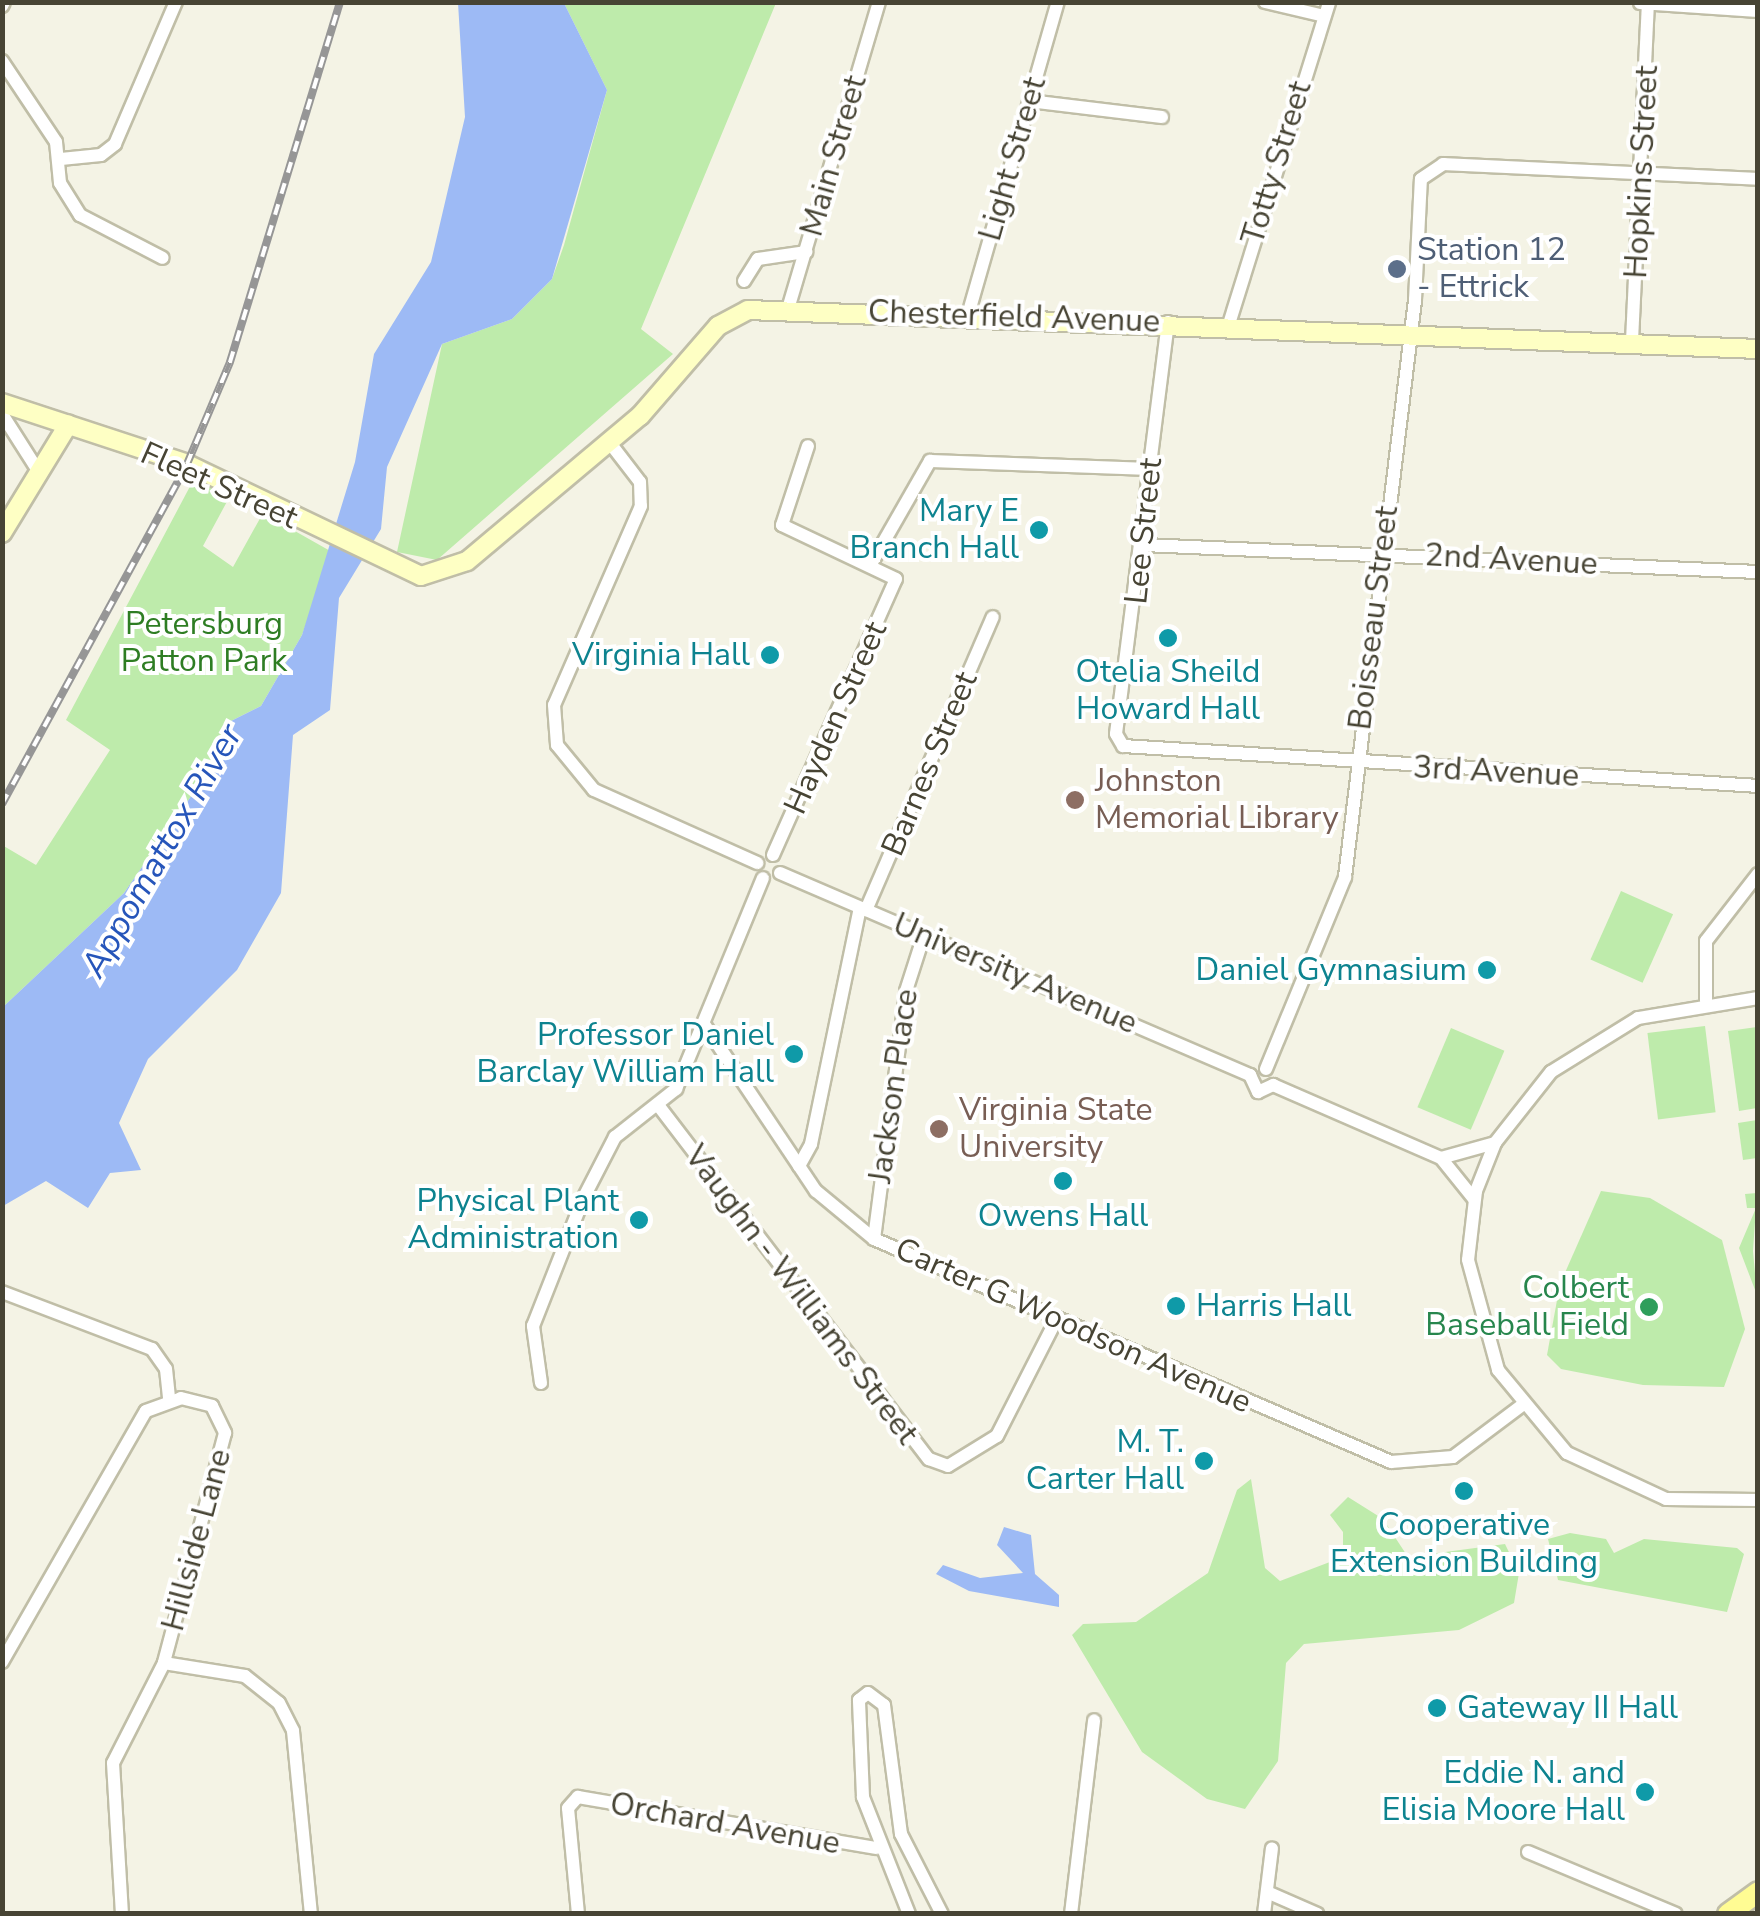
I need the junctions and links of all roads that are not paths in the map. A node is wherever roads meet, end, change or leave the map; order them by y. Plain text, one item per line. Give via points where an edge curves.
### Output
1 (176, 2) edge
2 (879, 2) edge
3 (1058, 2) edge
4 (1264, 2) edge
5 (1640, 2) edge
6 (1648, 3) edge
7 (1327, 9) edge
8 (1758, 11) edge
9 (2, 61) edge
10 (1029, 101) junction
11 (1162, 117) dead end
12 (62, 159) junction
13 (1644, 172) junction
14 (1758, 179) edge
15 (806, 252) junction
16 (164, 258) dead end
17 (744, 281) dead end
18 (788, 310) junction
19 (968, 315) junction
20 (1168, 322) junction
21 (1229, 324) junction
22 (1410, 333) junction
23 (1632, 340) junction
24 (1758, 349) edge
25 (2, 403) edge
26 (2, 414) edge
27 (68, 424) junction
28 (610, 442) junction
29 (808, 446) dead end
30 (1151, 468) junction
31 (39, 472) junction
32 (2, 533) edge
33 (1144, 546) junction
34 (1382, 554) junction
35 (375, 560) joint
36 (871, 564) junction
37 (1758, 572) edge
38 (993, 617) dead end
39 (1119, 740) joint
40 (1356, 764) junction
41 (1758, 786) edge
42 (773, 856) junction
43 (757, 863) junction
44 (780, 873) junction
45 (1758, 874) edge
46 (763, 878) junction
47 (863, 909) junction
48 (924, 935) junction
49 (1758, 998) edge
50 (1706, 1001) junction
51 (704, 1024) junction
52 (1266, 1068) junction
53 (1250, 1075) junction
54 (1273, 1085) junction
55 (658, 1106) junction
56 (1494, 1143) junction
57 (1441, 1158) junction
58 (799, 1166) junction
59 (1474, 1199) junction
60 (874, 1239) junction
61 (2, 1292) edge
62 (1056, 1320) junction
63 (541, 1382) dead end
64 (168, 1400) junction
65 (1521, 1406) junction
66 (1758, 1500) edge
67 (2, 1662) edge
68 (164, 1663) junction
69 (1094, 1720) dead end
70 (877, 1848) junction
71 (1272, 1848) dead end
72 (1528, 1852) dead end
73 (1266, 1892) junction
74 (122, 1914) edge
75 (310, 1914) edge
76 (578, 1914) edge
77 (908, 1914) edge
78 (942, 1914) edge
79 (1071, 1914) edge
80 (1264, 1914) edge
81 (1317, 1914) edge
82 (1676, 1914) edge

1 - 12 street via 114,144 101,155
2 - 15 street, Main Street
3 - 10 street, Light Street
4 - 7 street
5 - 6 street
6 - 8 street
6 - 13 street, Hopkins Street
7 - 21 street, Totty Street
9 - 12 street
10 - 11 street
10 - 19 street, Light Street
12 - 16 street via 60,182 80,215
13 - 14 street
13 - 22 street, Boisseau Street via 1443,164 1425,173
13 - 23 street, Hopkins Street
15 - 17 street via 758,259
15 - 18 street, Main Street
18 - 19 main road, Chesterfield Avenue
18 - 28 main road, Chesterfield Avenue via 727,318
19 - 20 main road, Chesterfield Avenue
20 - 21 main road, Chesterfield Avenue
20 - 30 street, Lee Street
21 - 22 main road, Chesterfield Avenue
22 - 23 main road, Chesterfield Avenue
22 - 34 street, Boisseau Street
23 - 24 main road, Chesterfield Avenue
25 - 27 main road, Fleet Street
26 - 31 street
27 - 31 main road
27 - 35 main road, Fleet Street via 188,464
28 - 35 main road, Chesterfield Avenue via 459,566 421,576
28 - 43 street via 640,482 641,506 558,693 557,745 594,790
29 - 36 street via 782,525
30 - 33 street, Lee Street
30 - 36 street via 930,461 914,476
31 - 32 main road
33 - 34 street, 2nd Avenue
33 - 39 street, Lee Street
34 - 37 street, 2nd Avenue
34 - 40 street, Boisseau Street
36 - 42 street, Hayden Street via 896,579
38 - 47 street, Barnes Street
39 - 40 street, 3rd Avenue via 1129,749
40 - 41 street, 3rd Avenue
40 - 52 street, Boisseau Street via 1336,912
42 - 43 street
42 - 44 street
43 - 46 street
44 - 46 street
44 - 47 street, University Avenue
45 - 50 street via 1706,941
46 - 51 street
47 - 48 street, University Avenue
47 - 58 street, Barnes Street via 811,1144
48 - 53 street, University Avenue
48 - 60 street, Jackson Place via 906,990
49 - 50 street
50 - 56 street via 1638,1018 1578,1050
51 - 55 street via 676,1089
51 - 58 street, Carter G Woodson Avenue
52 - 53 street
52 - 54 street
53 - 54 street, University Avenue via 1258,1092
54 - 57 street, University Avenue
55 - 62 street, Vaughn - Williams Street via 928,1459 948,1466 997,1436
55 - 63 street via 615,1137 582,1199 533,1326
56 - 57 street
56 - 59 street
57 - 59 street, University Avenue
58 - 60 street, Carter G Woodson Avenue via 831,1207
59 - 65 street via 1473,1304
60 - 62 street, Carter G Woodson Avenue
61 - 64 street via 152,1349
62 - 65 street, Carter G Woodson Avenue via 1390,1462 1453,1456
64 - 67 street via 146,1410
64 - 68 street, Hillside Lane via 212,1406 225,1433
65 - 66 street via 1568,1453 1621,1485 1682,1502
68 - 74 street via 113,1763
68 - 75 street via 245,1676 280,1704 294,1731
69 - 79 street
70 - 76 street, Orchard Avenue via 574,1798
70 - 77 street
70 - 78 street via 859,1715 859,1700 872,1693 884,1704 901,1834
71 - 73 street
72 - 82 street
73 - 80 street
73 - 81 street

